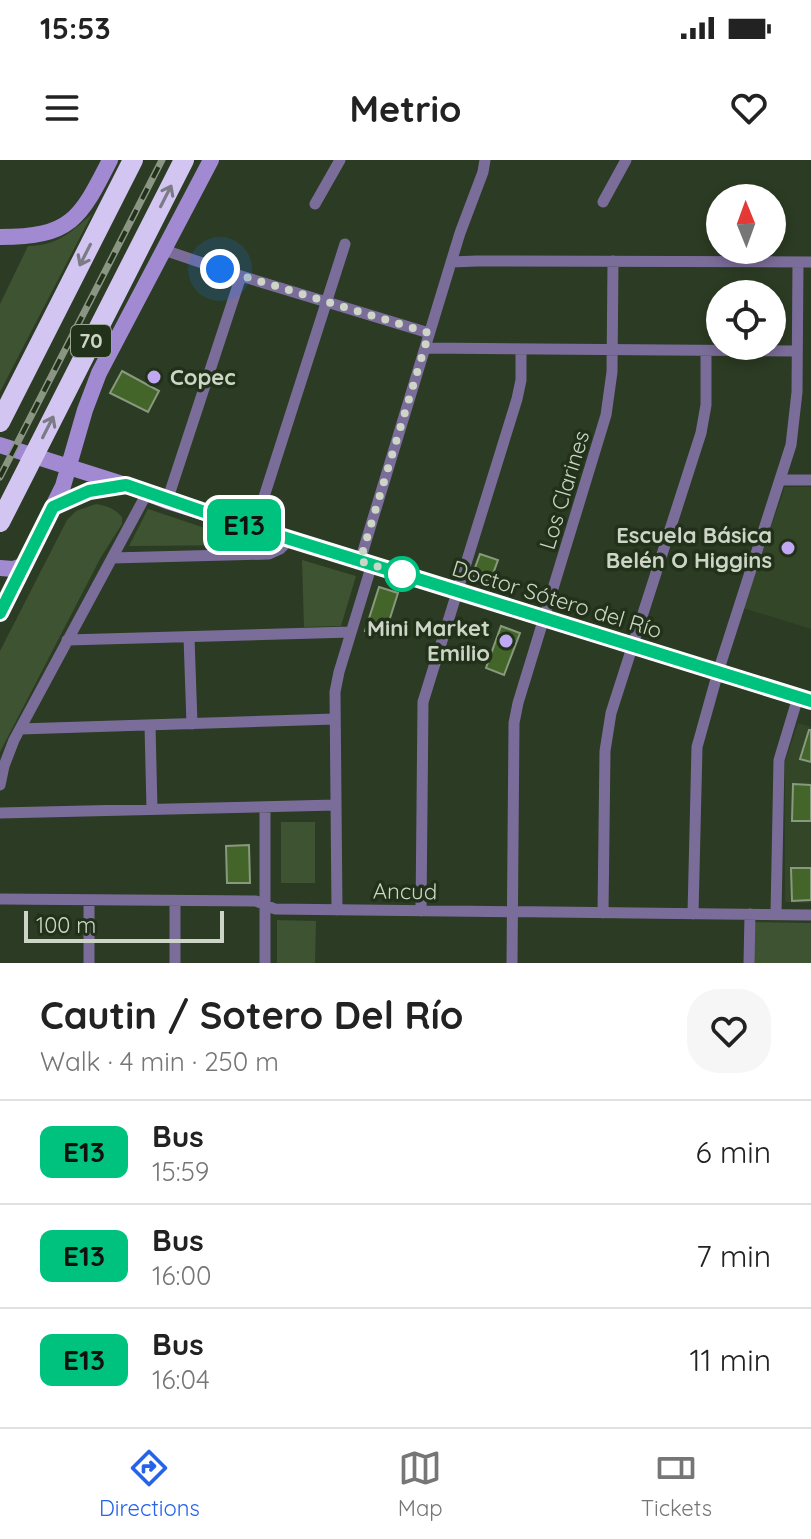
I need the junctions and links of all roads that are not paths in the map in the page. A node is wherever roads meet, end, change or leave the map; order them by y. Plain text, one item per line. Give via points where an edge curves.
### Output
1 (110, 160) edge
2 (133, 160) edge
3 (184, 160) edge
4 (211, 160) edge
5 (340, 160) edge
6 (485, 160) edge
7 (626, 160) edge
8 (603, 202) dead end
9 (315, 204) dead end
10 (0, 237) edge
11 (345, 244) dead end
12 (164, 250) junction
13 (613, 261) junction
14 (451, 262) junction
15 (798, 262) junction
16 (811, 262) edge
17 (241, 276) junction
18 (326, 302) junction
19 (429, 333) junction
20 (425, 348) junction
21 (521, 350) junction
22 (613, 350) junction
23 (706, 351) edge
24 (786, 351) edge
25 (797, 351) junction
26 (706, 360) edge
27 (0, 422) edge
28 (0, 445) edge
29 (69, 466) junction
30 (780, 480) junction
31 (811, 480) edge
32 (126, 485) junction
33 (147, 493) junction
34 (167, 501) junction
35 (53, 507) junction
36 (0, 522) edge
37 (254, 528) junction
38 (290, 539) junction
39 (112, 558) junction
40 (366, 562) junction
41 (25, 565) junction
42 (0, 568) edge
43 (457, 591) junction
44 (0, 613) edge
45 (545, 618) junction
46 (351, 632) junction
47 (189, 637) junction
48 (67, 640) junction
49 (633, 646) junction
50 (718, 672) junction
51 (804, 699) edge
52 (335, 719) junction
53 (192, 724) junction
54 (150, 725) junction
55 (20, 729) junction
56 (0, 785) edge
57 (336, 805) junction
58 (265, 807) junction
59 (152, 809) junction
60 (0, 813) edge
61 (0, 899) edge
62 (89, 900) junction
63 (175, 901) junction
64 (266, 905) junction
65 (337, 910) junction
66 (421, 911) junction
67 (513, 912) junction
68 (603, 913) junction
69 (693, 914) junction
70 (750, 914) junction
71 (776, 914) junction
72 (811, 915) edge
73 (89, 963) edge
74 (175, 963) edge
75 (265, 963) edge
76 (512, 963) edge
77 (749, 963) edge

1 - 10 main road via 87,203 67,223 47,233
2 -> 27 highway, 70
36 -> 3 highway, 70
4 - 12 main road
5 - 9 street
6 - 14 street
7 - 8 street
11 - 18 street
12 - 17 street
12 - 29 main road via 99,373
13 - 14 street
13 - 15 street
13 - 22 street, Los Clarines
14 - 19 street
15 - 16 street
15 - 25 street
17 - 18 street
17 - 34 street
18 - 19 street
18 - 37 street
19 - 20 street
20 - 21 street
20 - 40 street
21 - 22 street
21 - 43 street via 517,399
22 - 23 street
22 - 45 street, Los Clarines via 606,415
24 - 25 street
25 - 30 street via 794,430
26 - 49 street via 701,433
28 - 29 main road, Doctor Sótero del Río
29 - 32 main road, Doctor Sótero del Río
29 - 35 main road
30 - 31 street
30 - 50 street
32 - 33 main road, Doctor Sótero del Río
32 - 35 main road via 89,491
33 - 34 main road, Doctor Sótero del Río
33 - 39 street
34 - 37 main road, Doctor Sótero del Río
35 - 41 main road
37 - 38 main road, Doctor Sótero del Río
38 - 39 street via 269,554
38 - 40 main road, Doctor Sótero del Río
39 - 48 street
40 - 43 main road, Doctor Sótero del Río
40 - 46 street
41 - 42 main road
41 - 44 main road
43 - 45 main road, Doctor Sótero del Río
43 - 66 street via 422,710
45 - 49 main road, Doctor Sótero del Río
45 - 67 street, Los Clarines via 514,723
46 - 47 street
46 - 52 street via 336,682
47 - 48 street
47 - 53 street
48 - 55 street
49 - 50 main road, Doctor Sótero del Río
49 - 68 street via 605,742
50 - 51 main road, Doctor Sótero del Río
50 - 69 street via 695,759
51 - 71 street via 779,760
52 - 53 street
52 - 57 street
53 - 54 street
54 - 55 street
54 - 59 street
55 - 56 street
57 - 58 street
57 - 65 street
58 - 59 street
58 - 64 street
59 - 60 street
61 - 62 street, Ancud
62 - 63 street, Ancud
62 - 73 street
63 - 64 street, Ancud
63 - 74 street
64 - 65 street, Ancud
64 - 75 street
65 - 66 street, Ancud
66 - 67 street, Ancud
67 - 68 street, Ancud
67 - 76 street, Los Clarines
68 - 69 street, Ancud
69 - 70 street, Ancud
70 - 71 street, Ancud
70 - 77 street
71 - 72 street, Ancud

